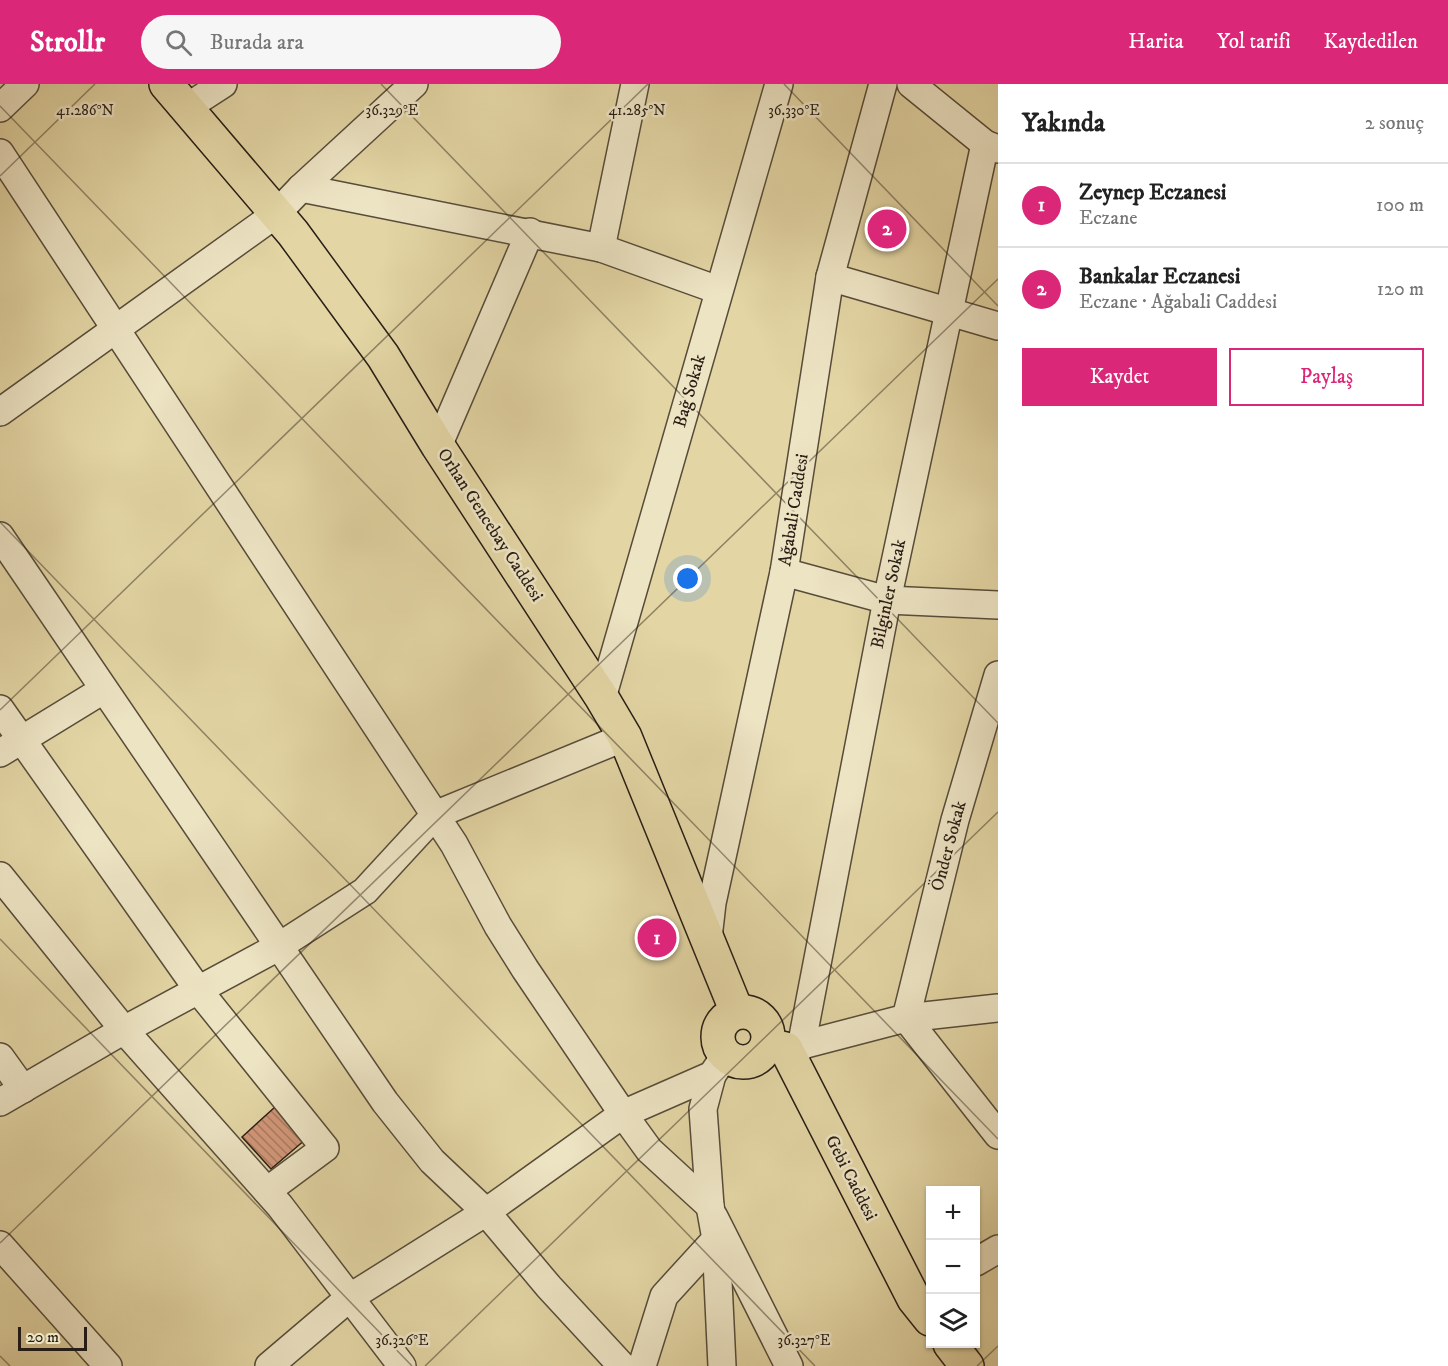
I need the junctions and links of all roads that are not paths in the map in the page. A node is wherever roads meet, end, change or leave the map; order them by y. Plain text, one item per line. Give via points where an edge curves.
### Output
1 (24, 84) edge
2 (223, 84) edge
3 (414, 84) edge
4 (635, 84) edge
5 (779, 84) edge
6 (883, 84) edge
7 (911, 84) edge
8 (176, 96) edge
9 (0, 108) edge
10 (992, 146) edge
11 (0, 153) edge
12 (301, 188) junction
13 (276, 214) junction
14 (530, 232) junction
15 (601, 248) junction
16 (830, 277) junction
17 (718, 290) junction
18 (949, 311) junction
19 (998, 326) edge
20 (116, 329) junction
21 (0, 412) edge
22 (438, 446) junction
23 (0, 536) edge
24 (784, 572) junction
25 (887, 600) junction
26 (998, 605) edge
27 (998, 675) edge
28 (103, 690) junction
29 (602, 698) junction
30 (0, 709) edge
31 (625, 737) junction
32 (10, 747) edge
33 (435, 815) junction
34 (0, 876) edge
35 (708, 938) junction
36 (278, 947) junction
37 (198, 991) junction
38 (998, 1008) edge
39 (737, 1012) junction
40 (906, 1018) junction
41 (124, 1030) junction
42 (785, 1047) junction
43 (0, 1058) edge
44 (719, 1066) junction
45 (11, 1096) edge
46 (623, 1114) junction
47 (998, 1135) edge
48 (267, 1191) junction
49 (710, 1209) junction
50 (486, 1212) junction
51 (716, 1239) junction
52 (0, 1245) edge
53 (998, 1249) edge
54 (980, 1260) edge
55 (349, 1298) junction
56 (925, 1302) edge
57 (953, 1348) edge
58 (108, 1366) edge
59 (269, 1366) edge
60 (402, 1366) edge
61 (622, 1366) edge
62 (642, 1366) edge
63 (722, 1366) edge
64 (789, 1366) edge
65 (967, 1366) edge

1 - 9 street
2 - 8 street
3 - 12 street
4 - 15 street
5 - 17 street, Bağ Sokak
6 - 16 street, Ağabali Caddesi
7 - 10 street
8 - 13 main road, Orhan Gencebay Caddesi
10 - 18 street, Bilginler Sokak
11 - 20 street
12 - 13 street
12 - 14 street
13 - 20 street
13 - 22 main road, Orhan Gencebay Caddesi via 383,356
14 - 15 street
14 - 22 street
15 - 17 street
16 - 18 street
16 - 24 street, Ağabali Caddesi
17 - 29 street, Bağ Sokak
18 - 19 street
18 - 25 street, Bilginler Sokak
20 - 21 street
20 - 33 street
22 - 29 main road, Orhan Gencebay Caddesi
23 - 28 street
24 - 25 street
24 - 35 street, Ağabali Caddesi via 712,903
25 - 26 street
25 - 42 street, Bilginler Sokak
27 - 40 street, Önder Sokak via 955,820
28 - 32 street
28 - 36 street
29 - 31 main road, Orhan Gencebay Caddesi
30 - 32 street
31 - 33 street
31 - 35 main road, Orhan Gencebay Caddesi
32 - 37 street
33 - 36 street via 365,891
33 - 46 street via 525,969
34 - 41 street
35 - 39 main road, Orhan Gencebay Caddesi
36 - 37 street
36 - 50 street via 385,1102 432,1161
37 - 41 street
37 - 48 street via 325,1148
38 - 40 street
39 - 42 main road, Gebi Caddesi via 751,1012 762,1019
39 - 44 main road via 725,1019 718,1030
40 - 42 street
40 - 47 street
41 - 45 street
41 - 48 street
42 - 44 main road via 758,1059
42 - 56 main road, Gebi Caddesi
43 - 45 street
44 - 46 street
44 - 49 street via 703,1109
46 - 49 street via 649,1150
46 - 50 street
48 - 55 street
49 - 51 street
49 - 64 street
50 - 55 street
50 - 61 street
51 - 62 street via 664,1296
51 - 63 street
52 - 58 street
53 - 54 street
55 - 59 street
55 - 60 street
57 - 65 main road

